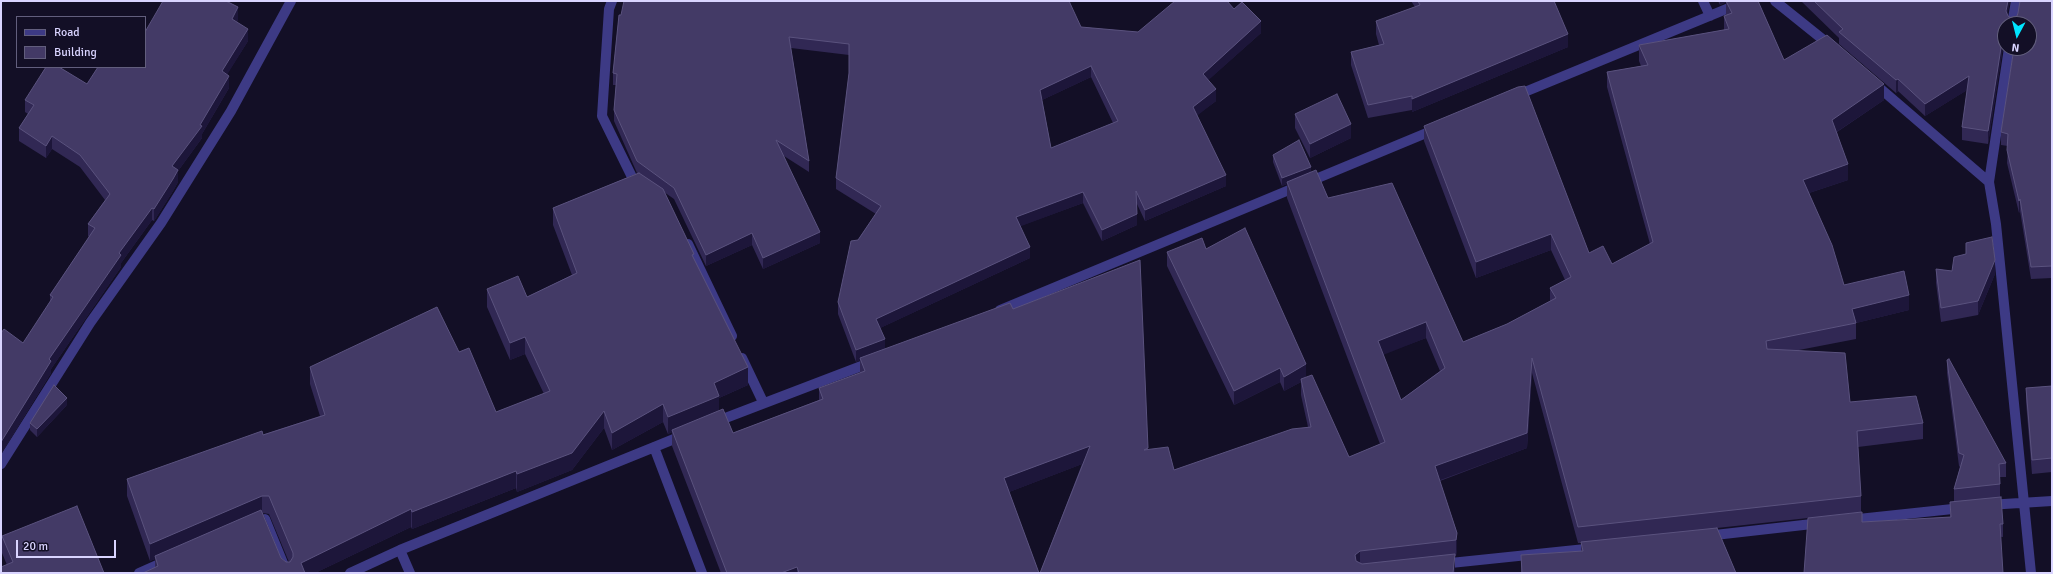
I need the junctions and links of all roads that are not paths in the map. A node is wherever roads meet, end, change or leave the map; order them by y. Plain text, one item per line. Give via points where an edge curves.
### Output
1 (291, 1) edge
2 (612, 1) edge
3 (1703, 1) edge
4 (1746, 1) edge
5 (1775, 1) edge
6 (2016, 1) edge
7 (1710, 16) junction
8 (2013, 16) edge
9 (1842, 55) edge
10 (2008, 56) edge
11 (1865, 75) edge
12 (1503, 101) edge
13 (1444, 126) edge
14 (1989, 182) junction
15 (650, 190) edge
16 (685, 238) edge
17 (990, 314) edge
18 (883, 358) edge
19 (763, 402) junction
20 (705, 426) edge
21 (691, 432) edge
22 (654, 447) junction
23 (1, 464) edge
24 (2025, 501) junction
25 (2052, 501) edge
26 (244, 528) edge
27 (1693, 537) edge
28 (1606, 546) edge
29 (400, 550) junction
30 (174, 558) edge
31 (1432, 565) edge
32 (138, 573) edge
33 (287, 573) edge
34 (350, 573) edge
35 (410, 573) edge
36 (702, 573) edge
37 (2032, 573) edge

1 - 23 street via 231,111 161,223 90,323
2 - 15 street via 608,9 602,116 632,177
3 - 7 street
4 - 7 street
5 - 9 street
6 - 8 street
7 - 12 street
10 - 14 street
11 - 14 street
13 - 17 street
14 - 24 street via 1996,224
16 - 19 street
18 - 19 street
19 - 20 street
21 - 22 street
22 - 29 street
22 - 36 street
24 - 25 street
24 - 27 street
24 - 37 street
26 - 33 street via 265,519
28 - 31 street
29 - 34 street
29 - 35 street
30 - 32 street

